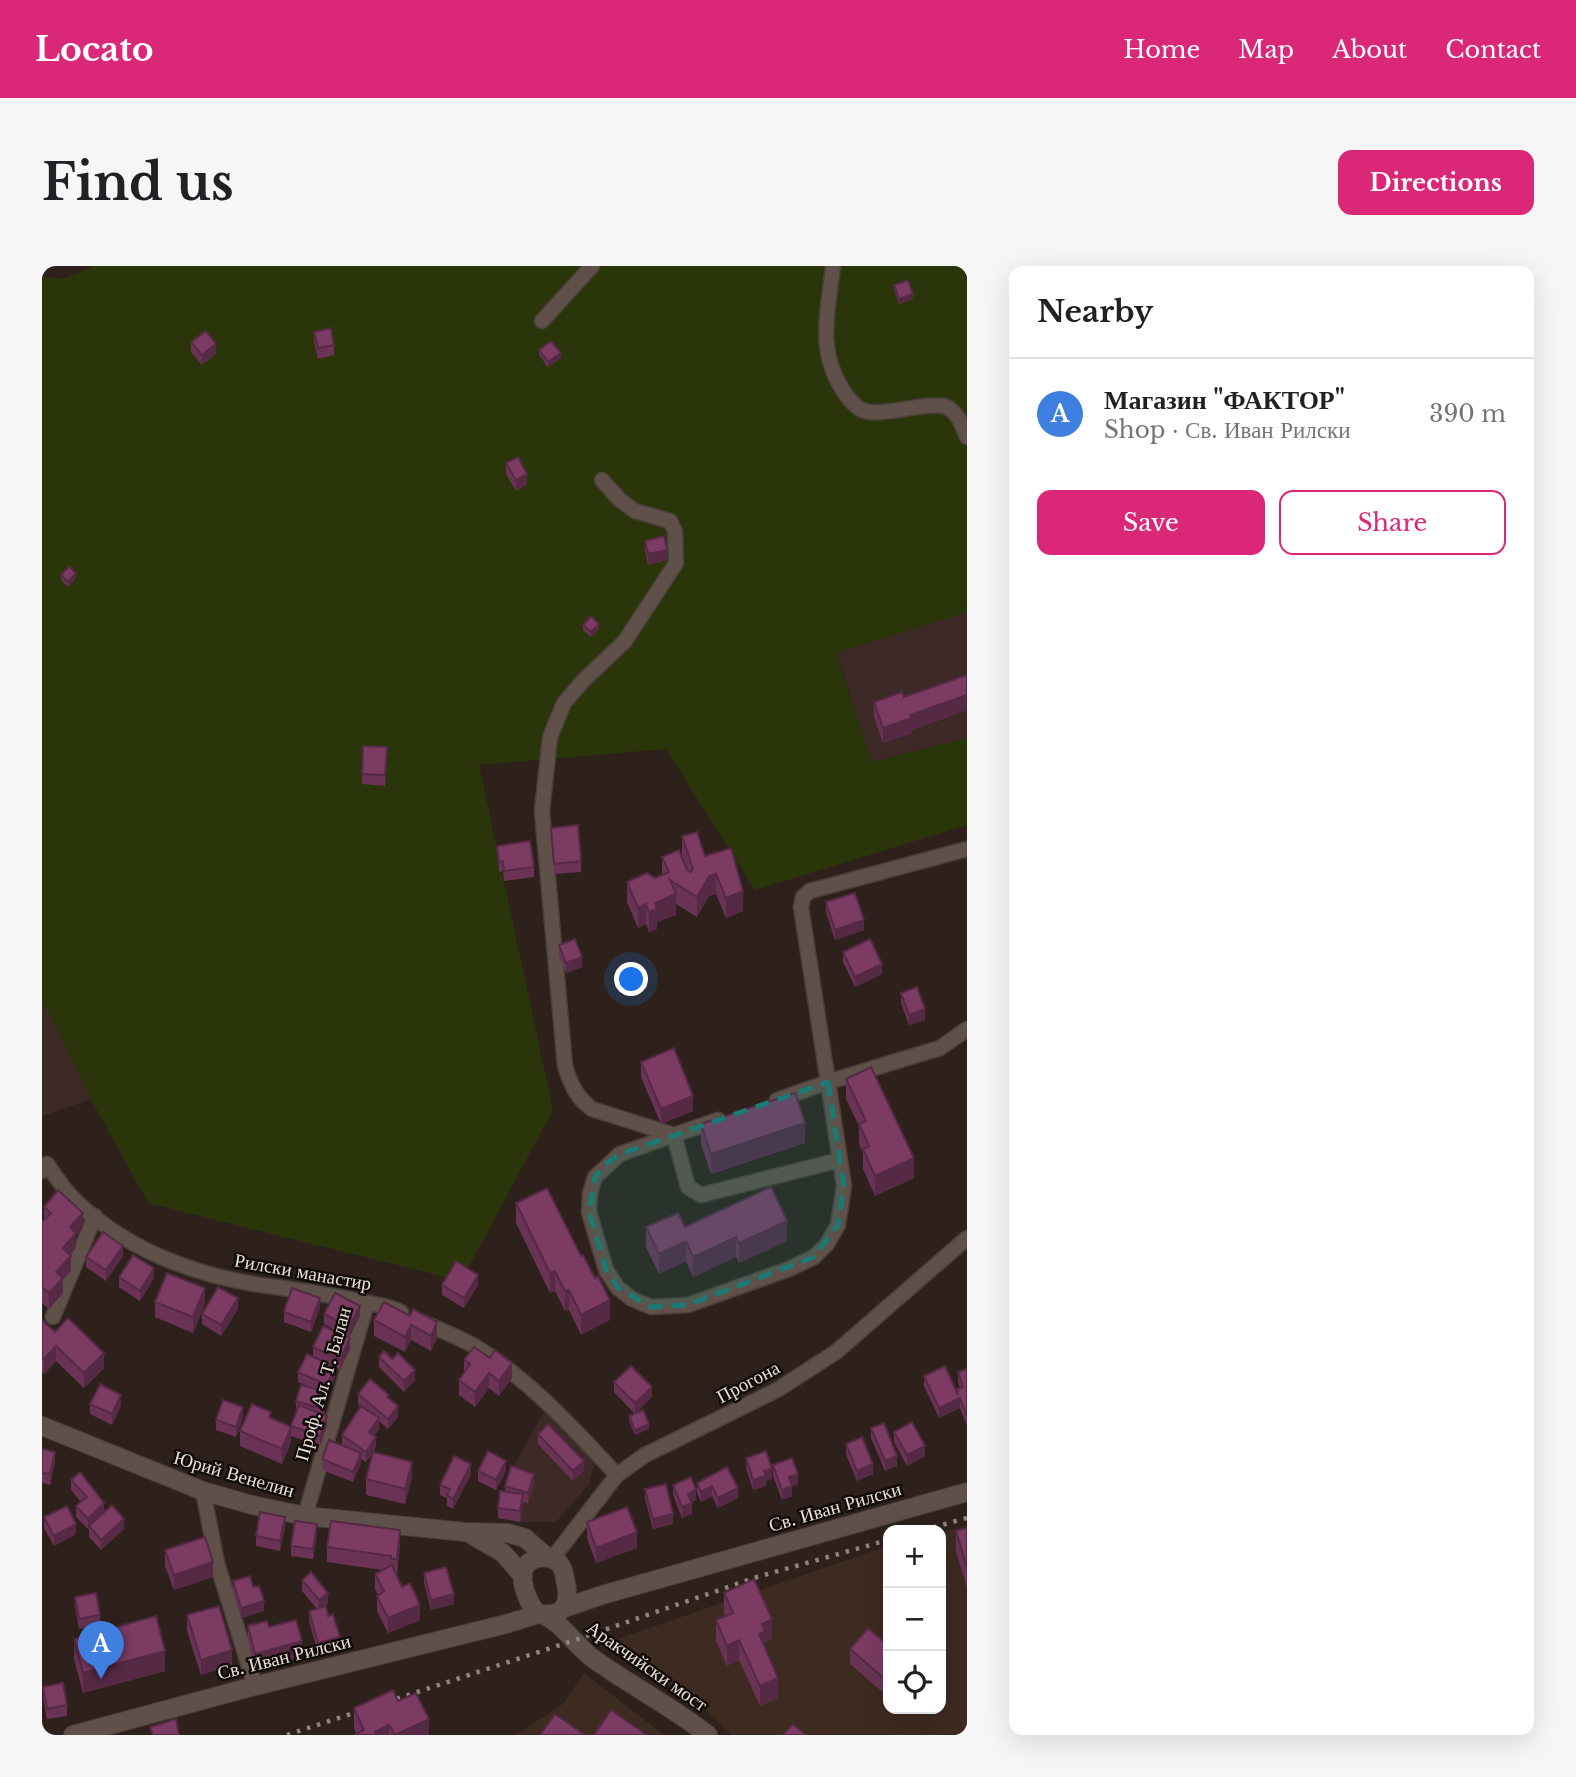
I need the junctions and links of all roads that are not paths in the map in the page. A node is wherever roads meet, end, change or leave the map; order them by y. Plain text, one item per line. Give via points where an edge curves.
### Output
1 (593, 266) edge
2 (833, 266) edge
3 (542, 321) dead end
4 (967, 437) edge
5 (602, 480) dead end
6 (967, 849) edge
7 (967, 1029) edge
8 (828, 1082) junction
9 (764, 1104) edge
10 (726, 1117) edge
11 (674, 1135) junction
12 (840, 1160) junction
13 (44, 1168) edge
14 (95, 1216) junction
15 (967, 1238) edge
16 (367, 1303) junction
17 (53, 1317) dead end
18 (42, 1426) edge
19 (617, 1475) junction
20 (203, 1491) junction
21 (967, 1492) edge
22 (305, 1516) junction
23 (465, 1532) junction
24 (550, 1558) junction
25 (523, 1576) junction
26 (550, 1606) junction
27 (255, 1686) junction
28 (73, 1735) edge
29 (708, 1735) edge

1 - 3 street
2 - 4 street via 826,353 846,396 867,412 945,406 957,415
5 - 11 street via 635,511 670,521 675,531 676,563 625,641 564,703 550,737 542,811 565,1066 572,1088 592,1109
6 - 8 street via 810,891 803,897
7 - 8 street via 940,1048
8 - 9 street
8 - 12 street
10 - 11 street
11 - 12 street via 688,1187 701,1195
11 - 12 street via 620,1154 595,1177 590,1194 589,1212 606,1270 618,1288 651,1307 688,1305 814,1257 838,1225 844,1186
13 - 14 street, Рилски манастир
14 - 16 street, Рилски манастир via 149,1251 205,1273
14 - 17 street
15 - 19 street, Прогона via 836,1352 777,1390 645,1455
16 - 19 street, Рилски манастир via 393,1308 475,1346 509,1369
16 - 22 street, Проф. Ал. Т. Балан
18 - 20 street, Юрий Венелин
19 - 24 street, Прогона
20 - 22 street, Юрий Венелин
20 - 27 street via 217,1563
21 - 26 street, Св. Иван Рилски
22 - 23 street, Юрий Венелин
23 - 24 street, Юрий Венелин via 515,1535
23 - 25 street, Юрий Венелин via 503,1553
24 - 25 street via 530,1562
24 - 26 street via 564,1570
25 - 26 street
26 - 27 street, Св. Иван Рилски via 506,1624
26 - 29 street, Аракчийски мост via 572,1641 594,1659
27 - 28 street, Св. Иван Рилски

